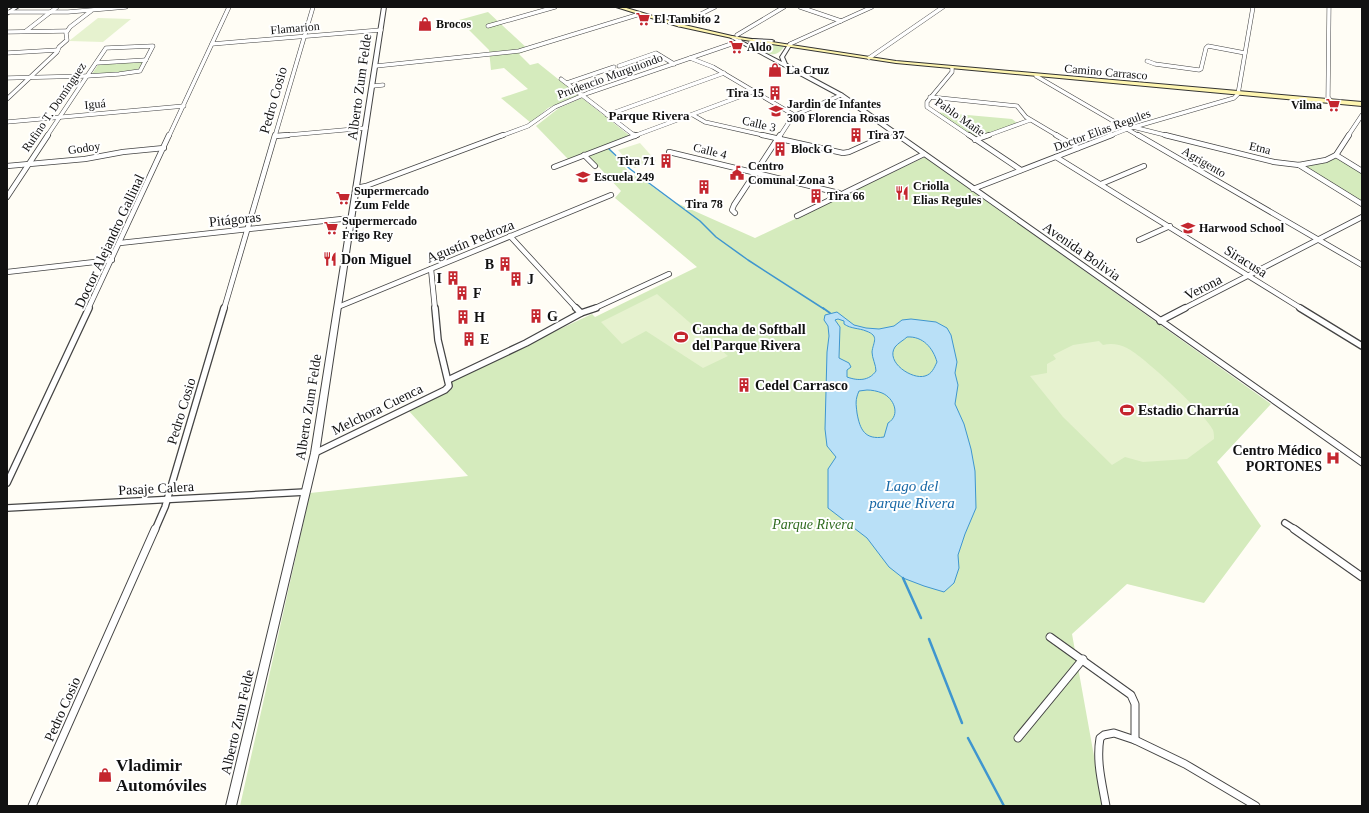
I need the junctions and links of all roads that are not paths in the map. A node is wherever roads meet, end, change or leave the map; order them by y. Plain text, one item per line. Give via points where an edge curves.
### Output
1 (17, 7) edge
2 (57, 7) edge
3 (126, 7) edge
4 (229, 7) edge
5 (313, 7) edge
6 (384, 7) edge
7 (555, 7) edge
8 (618, 7) edge
9 (715, 7) edge
10 (784, 7) edge
11 (800, 7) edge
12 (872, 7) edge
13 (942, 7) edge
14 (1253, 7) edge
15 (1329, 7) edge
16 (91, 11) junction
17 (8, 13) edge
18 (49, 13) junction
19 (640, 14) junction
20 (841, 21) junction
21 (679, 25) junction
22 (488, 26) dead end
23 (381, 30) junction
24 (26, 31) junction
25 (67, 31) junction
26 (7, 32) edge
27 (304, 36) junction
28 (735, 36) junction
29 (752, 40) junction
30 (740, 41) junction
31 (772, 41) junction
32 (212, 44) junction
33 (789, 45) junction
34 (58, 50) junction
35 (757, 50) junction
36 (7, 53) edge
37 (784, 53) junction
38 (1245, 53) junction
39 (767, 55) junction
40 (690, 58) junction
41 (869, 58) junction
42 (146, 60) junction
43 (1147, 61) dead end
44 (96, 63) junction
45 (674, 64) junction
46 (785, 64) junction
47 (376, 66) junction
48 (619, 66) dead end
49 (614, 67) dead end
50 (952, 68) junction
51 (724, 73) junction
52 (86, 76) junction
53 (1036, 76) junction
54 (28, 77) junction
55 (7, 78) edge
56 (561, 79) dead end
57 (566, 83) junction
58 (383, 85) dead end
59 (373, 86) junction
60 (755, 91) junction
61 (1238, 94) junction
62 (841, 95) junction
63 (582, 96) junction
64 (930, 97) junction
65 (7, 99) edge
66 (1330, 102) junction
67 (1362, 104) edge
68 (184, 106) junction
69 (1362, 114) edge
70 (607, 115) junction
71 (693, 115) junction
72 (794, 115) junction
73 (59, 117) junction
74 (1030, 120) junction
75 (7, 122) edge
76 (366, 128) junction
77 (1133, 128) junction
78 (1127, 129) junction
79 (893, 132) junction
80 (274, 136) junction
81 (635, 136) junction
82 (778, 138) junction
83 (975, 140) junction
84 (164, 148) junction
85 (1078, 148) junction
86 (669, 152) dead end
87 (924, 154) junction
88 (584, 155) junction
89 (1336, 155) junction
90 (1056, 156) junction
91 (29, 164) junction
92 (1299, 165) junction
93 (7, 166) edge
94 (595, 166) dead end
95 (1144, 166) dead end
96 (554, 167) dead end
97 (1021, 170) junction
98 (1362, 171) edge
99 (755, 172) junction
100 (1101, 184) junction
101 (356, 188) junction
102 (973, 189) junction
103 (839, 193) dead end
104 (611, 195) dead end
105 (7, 196) edge
106 (1362, 204) edge
107 (735, 213) dead end
108 (797, 216) dead end
109 (1362, 217) edge
110 (351, 218) junction
111 (1170, 226) junction
112 (248, 229) junction
113 (510, 236) junction
114 (1139, 240) dead end
115 (1318, 241) junction
116 (120, 243) junction
117 (112, 260) junction
118 (1362, 265) edge
119 (431, 269) junction
120 (7, 272) edge
121 (669, 274) dead end
122 (1249, 276) junction
123 (338, 307) junction
124 (581, 313) junction
125 (1160, 321) junction
126 (1362, 346) edge
127 (449, 383) junction
128 (315, 453) junction
129 (1362, 463) edge
130 (7, 483) edge
131 (306, 492) junction
132 (167, 500) junction
133 (7, 508) edge
134 (1285, 524) dead end
135 (1362, 577) edge
136 (1050, 637) dead end
137 (1083, 659) junction
138 (1018, 738) dead end
139 (1135, 740) junction
140 (32, 806) edge
141 (230, 806) edge
142 (1106, 806) edge
143 (1256, 806) edge

1 - 17 street
2 - 18 street
3 - 16 street
4 - 32 street, Doctor Alejandro Gallinal
5 - 27 street, Pedro Cosio
6 - 23 street, Alberto Zum Felde
7 - 22 street
8 - 19 main road, Camino Carrasco
9 - 21 street
10 - 28 street
11 - 20 street
12 - 20 street
13 - 41 street
14 - 38 street
15 - 66 street
16 - 18 street
16 - 25 street
17 - 18 street
18 - 24 street
19 - 21 main road, Camino Carrasco
19 - 47 street via 514,52
20 - 33 street
21 - 28 main road, Camino Carrasco
23 - 27 street, Flamarion
23 - 47 street, Alberto Zum Felde
24 - 25 street
24 - 26 street
25 - 34 street via 67,40
27 - 32 street, Flamarion
27 - 80 street, Pedro Cosio
28 - 29 main road, Camino Carrasco
28 - 30 street, Avenida Bolivia
28 - 31 main road, Camino Carrasco
29 - 31 street, Camino Carrasco
29 - 33 main road, Camino Carrasco
29 - 35 street via 751,43
30 - 35 street, Avenida Bolivia
30 - 40 street, Prudencio Murguiondo
31 - 33 main road, Camino Carrasco
32 - 68 street, Doctor Alejandro Gallinal
33 - 37 street
33 - 41 main road, Camino Carrasco
34 - 36 street
34 - 54 street
35 - 39 street, Avenida Bolivia
37 - 39 street via 776,56
37 - 46 street via 782,59
38 - 43 street via 1208,46 1199,70
38 - 61 street
39 - 46 street, Avenida Bolivia
40 - 45 street, Prudencio Murguiondo
40 - 51 street
41 - 50 main road, Camino Carrasco
42 - 44 street
42 - 44 street, Rufino T. Domínguez via 152,46 106,48
42 - 52 street via 138,72
44 - 52 street, Rufino T. Domínguez
45 - 48 street via 656,53
45 - 63 street, Prudencio Murguiondo
46 - 62 street, Avenida Bolivia
47 - 59 street, Alberto Zum Felde
49 - 57 street
50 - 53 main road, Camino Carrasco
50 - 64 street, Pablo Mañe via 952,72
51 - 60 street
51 - 70 street
52 - 54 street
52 - 73 street, Rufino T. Domínguez
53 - 61 main road, Camino Carrasco
53 - 78 street, Agrigento
54 - 55 street
54 - 65 street
56 - 57 street
57 - 63 street
58 - 59 street
59 - 76 street, Alberto Zum Felde
60 - 71 street
60 - 72 street
61 - 66 main road, Camino Carrasco
61 - 77 street, Doctor Elias Regules via 1234,98
62 - 72 street
62 - 79 street, Avenida Bolivia
63 - 70 street
63 - 101 street, Prudencio Murguiondo via 555,107 528,126
64 - 74 street via 1013,105
64 - 83 street, Pablo Mañe via 926,105 930,110
66 - 67 main road, Camino Carrasco
68 - 73 street, Iguá
68 - 84 street, Doctor Alejandro Gallinal
69 - 89 street
70 - 81 street
71 - 81 street
71 - 82 street, Calle 3 via 703,122
72 - 82 street
73 - 75 street, Iguá
73 - 91 street, Rufino T. Domínguez
74 - 83 street
74 - 85 street
76 - 80 street
76 - 101 street, Alberto Zum Felde
77 - 78 street, Doctor Elias Regules
77 - 92 street, Etna via 1274,162
78 - 85 street, Doctor Elias Regules
78 - 115 street, Agrigento
79 - 82 street, Calle 3 via 847,153
79 - 87 street, Avenida Bolivia
80 - 112 street, Pedro Cosio
81 - 88 street
82 - 99 street
83 - 97 street, Pablo Mañe
84 - 91 street, Godoy
84 - 116 street, Doctor Alejandro Gallinal
85 - 90 street, Doctor Elias Regules
86 - 99 street, Calle 4
87 - 102 street, Avenida Bolivia
87 - 108 street
88 - 94 street
88 - 96 street
89 - 92 street, Etna via 1326,160
89 - 98 street
90 - 97 street, Doctor Elias Regules
90 - 100 street, Siracusa
91 - 93 street, Godoy
91 - 105 street, Rufino T. Domínguez
92 - 106 street
95 - 100 street
97 - 102 street, Doctor Elias Regules
99 - 103 street, Calle 4
99 - 107 street via 734,204 732,210
100 - 111 street, Siracusa
101 - 110 street, Alberto Zum Felde
102 - 125 street, Avenida Bolivia
104 - 113 street, Agustín Pedroza
109 - 115 street, Verona
110 - 112 street, Pitágoras
110 - 123 street, Alberto Zum Felde
111 - 114 street
111 - 122 street, Siracusa
112 - 116 street, Pitágoras
112 - 132 street, Pedro Cosio
113 - 119 street, Agustín Pedroza
113 - 124 street
115 - 118 street, Agrigento
115 - 122 street, Verona
116 - 117 street, Doctor Alejandro Gallinal
117 - 120 street
117 - 130 street, Doctor Alejandro Gallinal
119 - 123 street, Agustín Pedroza
119 - 127 street via 438,340
121 - 124 street, Melchora Cuenca
122 - 125 street, Verona
122 - 126 street, Siracusa
123 - 128 street, Alberto Zum Felde
124 - 127 street, Melchora Cuenca
125 - 129 street, Avenida Bolivia
127 - 128 street, Melchora Cuenca via 445,390
128 - 131 street, Alberto Zum Felde
131 - 132 street, Pasaje Calera
131 - 141 street, Alberto Zum Felde
132 - 133 street, Pasaje Calera
132 - 140 street, Pedro Cosio
134 - 135 street
136 - 137 street
137 - 138 street
137 - 139 street via 1134,699
139 - 142 street via 1114,733 1100,738 1099,765
139 - 143 street via 1184,764

